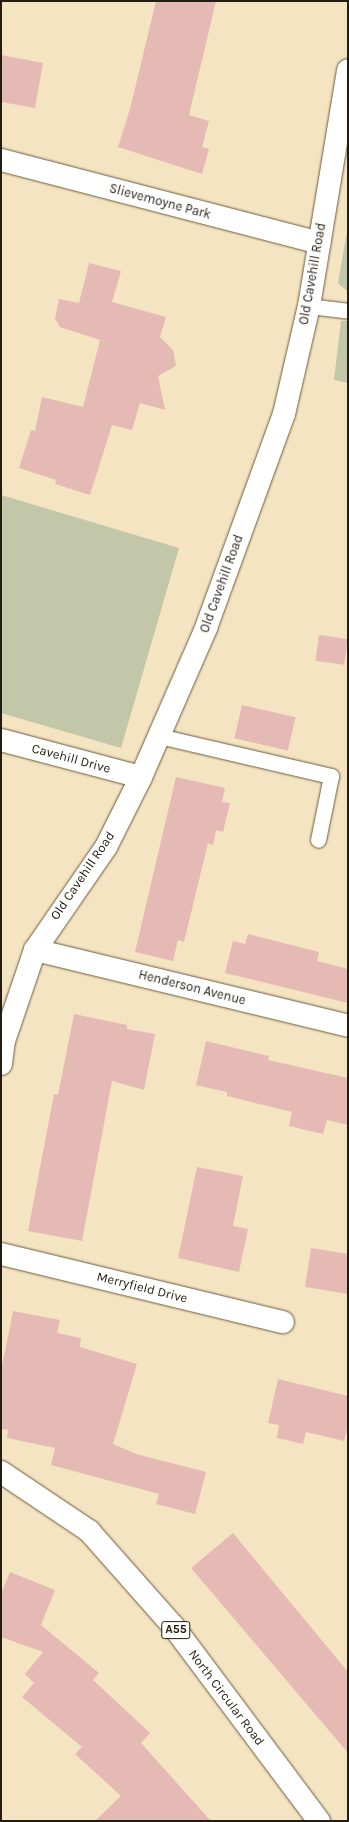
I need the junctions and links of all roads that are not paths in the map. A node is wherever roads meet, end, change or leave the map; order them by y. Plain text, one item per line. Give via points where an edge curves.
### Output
1 (348, 70) edge
2 (1, 160) edge
3 (319, 243) junction
4 (309, 306) junction
5 (348, 311) edge
6 (159, 736) junction
7 (1, 740) edge
8 (141, 777) junction
9 (318, 840) dead end
10 (35, 950) junction
11 (348, 1026) edge
12 (1, 1064) edge
13 (1, 1254) edge
14 (283, 1322) dead end
15 (1, 1472) edge
16 (319, 1821) edge

1 - 3 main road, Old Cavehill Road
2 - 3 main road, Slievemoyne Park
3 - 4 main road, Old Cavehill Road
4 - 5 lane
4 - 6 main road, Old Cavehill Road via 284,414 206,628
6 - 8 main road, Old Cavehill Road
6 - 9 lane via 331,776
7 - 8 main road, Cavehill Drive
8 - 10 main road, Old Cavehill Road via 106,846
10 - 11 main road, Henderson Avenue
10 - 12 main road, Old Cavehill Road via 4,1041
13 - 14 main road, Merryfield Drive
15 - 16 main road, North Circular Road / A55 via 89,1531 173,1626

